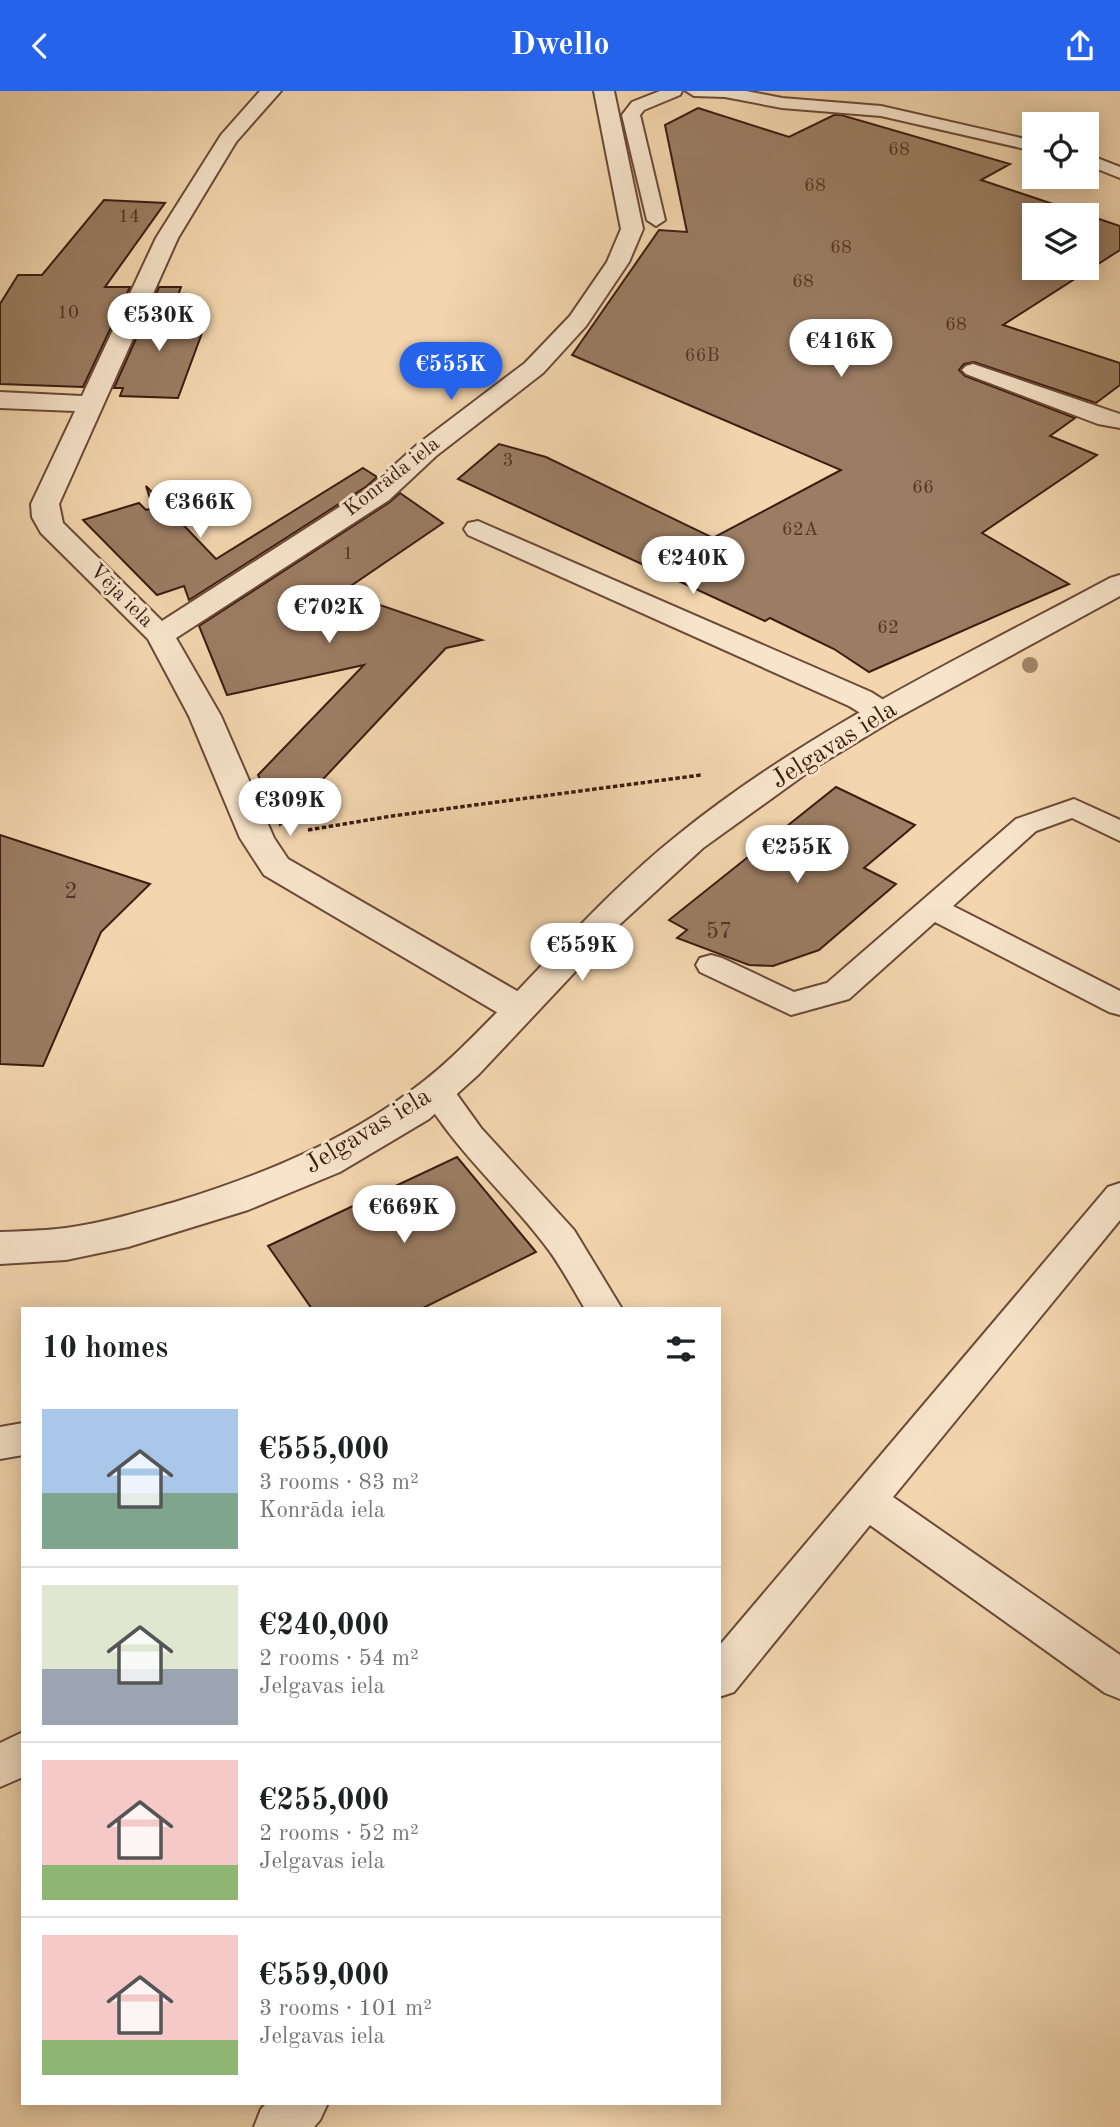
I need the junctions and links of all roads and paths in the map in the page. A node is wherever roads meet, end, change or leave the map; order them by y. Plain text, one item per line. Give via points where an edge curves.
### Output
1 (271, 91) edge
2 (604, 91) edge
3 (674, 91) edge
4 (694, 91) edge
5 (740, 93) edge
6 (1022, 143) edge
7 (1099, 164) edge
8 (1120, 173) edge
9 (656, 220) dead end
10 (973, 370) dead end
11 (0, 400) edge
12 (89, 404) junction
13 (1120, 421) edge
14 (478, 529) dead end
15 (1120, 584) edge
16 (160, 635) junction
17 (882, 713) junction
18 (705, 774) dead end
19 (1120, 832) edge
20 (257, 838) junction
21 (933, 908) junction
22 (711, 965) dead end
23 (1120, 1004) edge
24 (518, 1008) junction
25 (436, 1090) junction
26 (1120, 1196) edge
27 (0, 1248) edge
28 (603, 1307) edge
29 (21, 1439) edge
30 (0, 1443) edge
31 (867, 1501) junction
32 (721, 1676) edge
33 (1120, 1679) edge
34 (21, 1754) edge
35 (0, 1766) edge
36 (301, 2105) edge
37 (279, 2127) edge

1 - 12 street, Vēja iela via 228,139 167,238
2 - 16 street, Konrāda iela via 632,229 618,262 578,321 534,367 379,493
3 - 9 lane via 638,106 631,115
4 - 5 lane
5 - 6 lane via 782,103 881,111
7 - 8 lane
10 - 13 lane
11 - 12 street
12 - 16 street, Vēja iela via 45,504 46,517
14 - 17 street via 860,699
15 - 17 street, Jelgavas iela
16 - 20 street, Vēja iela via 205,716
17 - 24 street, Jelgavas iela via 803,761 691,841 607,917
18 - 20 path
19 - 21 lane via 1074,808 1026,825
20 - 24 street, Vēja iela via 276,867
21 - 22 lane via 838,991 791,1004
21 - 23 lane
24 - 25 street, Jelgavas iela via 466,1065
25 - 27 street, Jelgavas iela via 415,1109 326,1162 234,1199 66,1244
25 - 28 lane via 469,1137 561,1240
26 - 31 lane
29 - 30 lane
31 - 32 lane
31 - 33 lane
34 - 35 lane
36 - 37 lane

